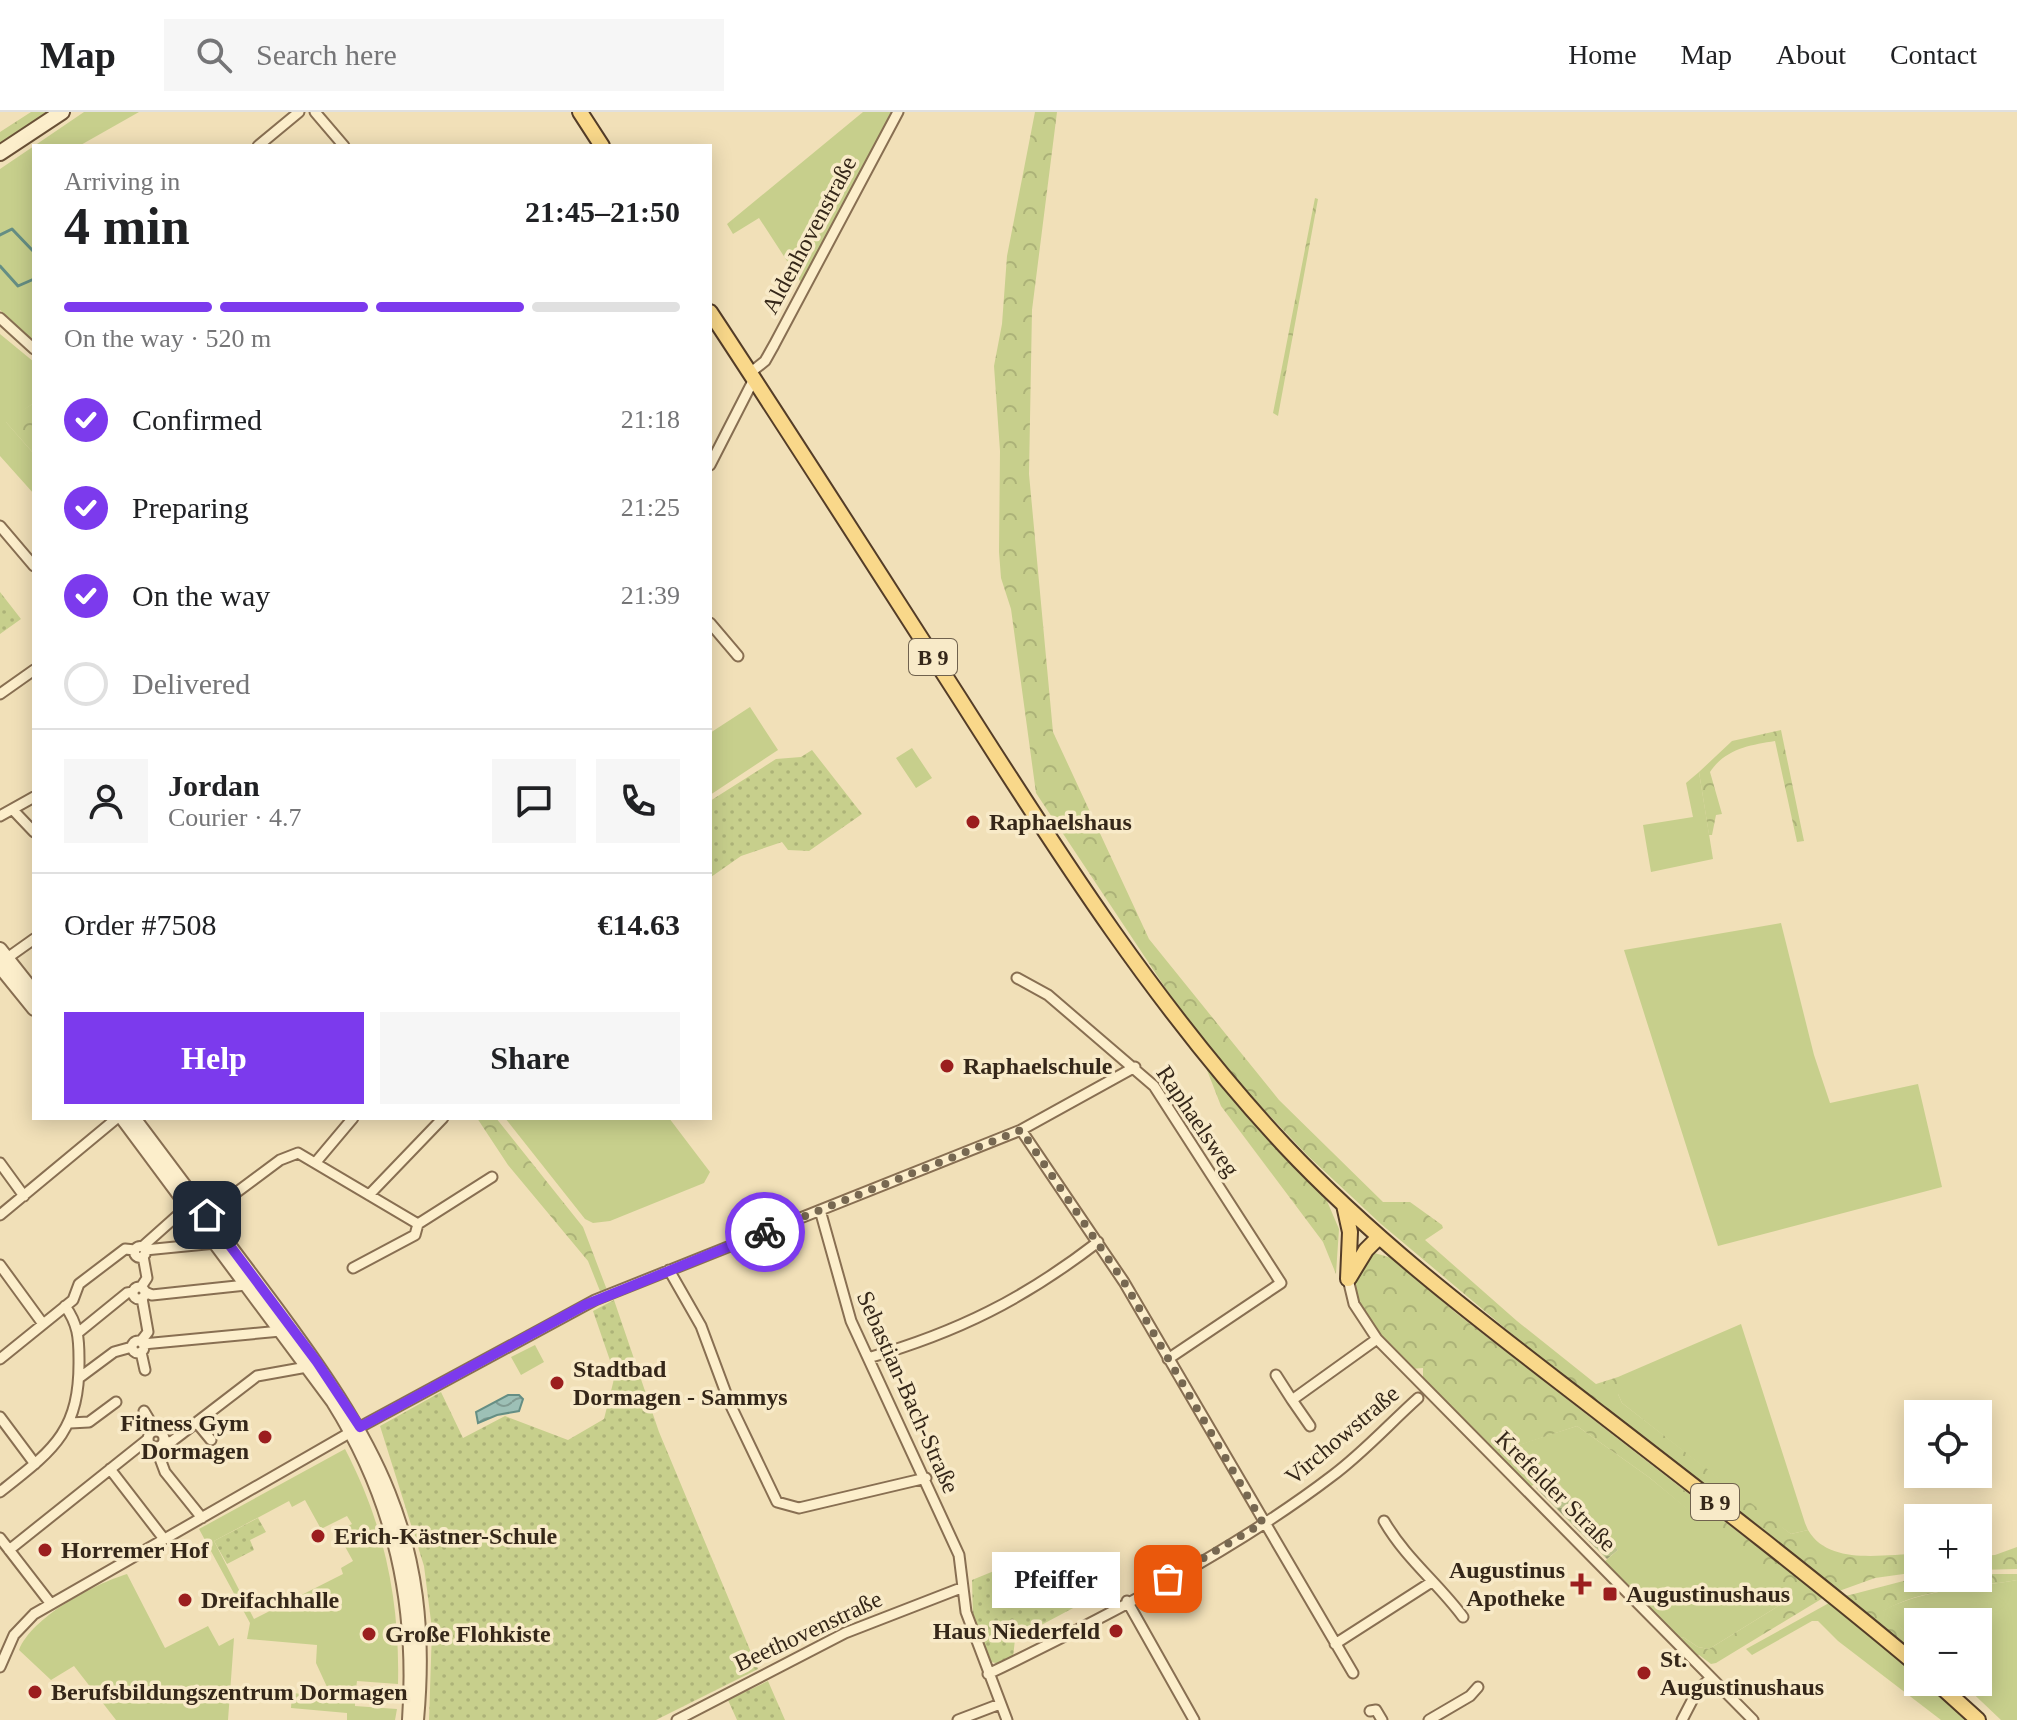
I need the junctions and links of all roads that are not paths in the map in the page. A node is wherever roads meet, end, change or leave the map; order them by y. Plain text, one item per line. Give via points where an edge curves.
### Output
1 (62, 112) edge
2 (299, 112) edge
3 (315, 112) edge
4 (580, 112) edge
5 (898, 112) edge
6 (260, 144) edge
7 (342, 144) edge
8 (601, 144) edge
9 (0, 153) edge
10 (712, 315) edge
11 (0, 318) edge
12 (32, 347) edge
13 (752, 376) junction
14 (712, 461) edge
15 (0, 526) edge
16 (32, 564) edge
17 (712, 625) edge
18 (738, 656) dead end
19 (32, 671) edge
20 (0, 694) edge
21 (32, 798) edge
22 (14, 811) junction
23 (0, 816) edge
24 (32, 830) edge
25 (32, 940) edge
26 (2, 959) edge
27 (1017, 978) dead end
28 (32, 990) edge
29 (32, 1006) edge
30 (1135, 1067) junction
31 (118, 1120) edge
32 (122, 1120) edge
33 (135, 1120) edge
34 (351, 1120) edge
35 (441, 1120) edge
36 (1021, 1130) junction
37 (316, 1162) junction
38 (0, 1163) edge
39 (492, 1177) dead end
40 (369, 1195) junction
41 (24, 1196) junction
42 (1344, 1205) junction
43 (188, 1206) junction
44 (820, 1210) junction
45 (0, 1215) edge
46 (203, 1218) junction
47 (418, 1224) junction
48 (1375, 1233) junction
49 (1098, 1242) junction
50 (216, 1243) junction
51 (141, 1251) junction
52 (1350, 1251) junction
53 (0, 1265) edge
54 (353, 1268) dead end
55 (669, 1270) junction
56 (1348, 1279) junction
57 (246, 1285) junction
58 (140, 1292) junction
59 (65, 1306) junction
60 (43, 1324) junction
61 (281, 1331) junction
62 (79, 1332) junction
63 (1377, 1339) junction
64 (139, 1346) junction
65 (868, 1358) junction
66 (0, 1359) edge
67 (1168, 1359) junction
68 (307, 1367) junction
69 (145, 1370) dead end
70 (1276, 1375) dead end
71 (79, 1378) junction
72 (1418, 1398) dead end
73 (1292, 1400) junction
74 (116, 1402) dead end
75 (144, 1411) dead end
76 (0, 1417) edge
77 (70, 1423) junction
78 (197, 1423) junction
79 (1310, 1426) dead end
80 (356, 1430) junction
81 (156, 1431) junction
82 (148, 1439) junction
83 (211, 1440) dead end
84 (160, 1444) junction
85 (35, 1464) junction
86 (110, 1469) junction
87 (926, 1478) junction
88 (0, 1492) edge
89 (202, 1518) junction
90 (1384, 1521) dead end
91 (1263, 1523) junction
92 (0, 1538) edge
93 (164, 1539) junction
94 (9, 1550) junction
95 (1430, 1583) junction
96 (961, 1588) junction
97 (1127, 1601) junction
98 (51, 1604) junction
99 (1463, 1617) dead end
100 (1335, 1644) junction
101 (1904, 1654) edge
102 (0, 1665) edge
103 (1353, 1673) dead end
104 (988, 1674) junction
105 (1710, 1678) junction
106 (1478, 1687) dead end
107 (1951, 1696) edge
108 (1000, 1704) junction
109 (1370, 1711) dead end
110 (409, 1720) edge
111 (417, 1720) edge
112 (677, 1720) edge
113 (958, 1720) edge
114 (1007, 1720) edge
115 (1194, 1720) edge
116 (1382, 1720) edge
117 (1429, 1720) edge
118 (1682, 1720) edge
119 (1753, 1720) edge
120 (1978, 1720) edge

1 - 9 main road
2 - 6 street
3 - 7 street
4 - 8 main road
5 - 13 street, Aldenhovenstraße via 774,345
10 - 13 main road, B 9
11 - 12 street
13 - 14 street, Aldenhovenstraße
13 - 42 main road, B 9 via 1141,972 1220,1073
15 - 16 street
17 - 18 street
19 - 20 street
21 - 22 street
22 - 23 street
22 - 24 street
25 - 26 street
26 - 28 street
26 - 29 street
27 - 30 street, Raphaelsweg via 1048,995
30 - 36 street
30 - 67 street, Raphaelsweg via 1154,1086 1281,1283
31 - 41 street
32 - 43 street
33 - 46 street
34 - 37 street
35 - 40 street
36 - 44 street
36 - 49 street
37 - 40 street
37 - 46 street via 298,1153 280,1160
38 - 41 street
39 - 47 street
40 - 47 street
41 - 45 street
42 - 48 main road, B 9
42 - 52 main road
43 - 46 street
43 - 51 street
44 - 55 street
44 - 65 street, Sebastian-Bach-Straße via 839,1289
46 - 50 street
46 - 80 street via 317,1362
47 - 54 street via 415,1235
48 - 52 main road
48 - 56 main road
48 - 101 main road, B 9
49 - 65 street via 1027,1293 967,1326
49 - 67 street
50 - 51 street
50 - 57 street
51 - 58 street via 147,1278
51 - 59 street via 125,1249 79,1284
52 - 56 main road
53 - 60 street
55 - 80 street via 585,1305
55 - 87 street via 701,1326 730,1404 777,1502 799,1508
56 - 63 street, Krefelder Straße via 1354,1304
57 - 58 street
57 - 61 street
58 - 62 street
58 - 64 street via 148,1332
59 - 60 street
59 - 62 street
60 - 66 street
61 - 64 street
61 - 68 street
62 - 71 street
63 - 73 street
63 - 105 street, Krefelder Straße
64 - 69 street
64 - 71 street via 114,1352
65 - 87 street, Sebastian-Bach-Straße
67 - 91 street
68 - 78 street via 257,1376
68 - 80 street
70 - 73 street
71 - 77 street
72 - 91 street, Virchowstraße via 1332,1476
73 - 79 street
74 - 77 street via 89,1422
75 - 81 street
76 - 85 street
77 - 85 street via 51,1452
78 - 83 street
78 - 84 street
80 - 89 street
80 - 110 street via 405,1580 411,1640
80 - 111 street via 388,1488 412,1567 420,1639
81 - 82 street
81 - 84 street via 162,1434
82 - 84 street
82 - 86 street
84 - 89 street via 165,1472
85 - 88 street
86 - 93 street
86 - 94 street
87 - 96 street, Sebastian-Bach-Straße via 959,1555
89 - 93 street
90 - 95 street
91 - 97 street, Virchowstraße
91 - 100 street
92 - 94 street
93 - 98 street
94 - 98 street
95 - 99 street
95 - 100 street
96 - 104 street, Sebastian-Bach-Straße
96 - 112 street, Beethovenstraße via 834,1638
97 - 104 street, Virchowstraße
97 - 115 street
98 - 102 street via 28,1619
100 - 103 street
104 - 108 street, Sebastian-Bach-Straße
105 - 118 street
105 - 119 street, Krefelder Straße
106 - 117 street
107 - 120 main road
108 - 113 street
108 - 114 street, Sebastian-Bach-Straße
109 - 116 street via 1376,1710

